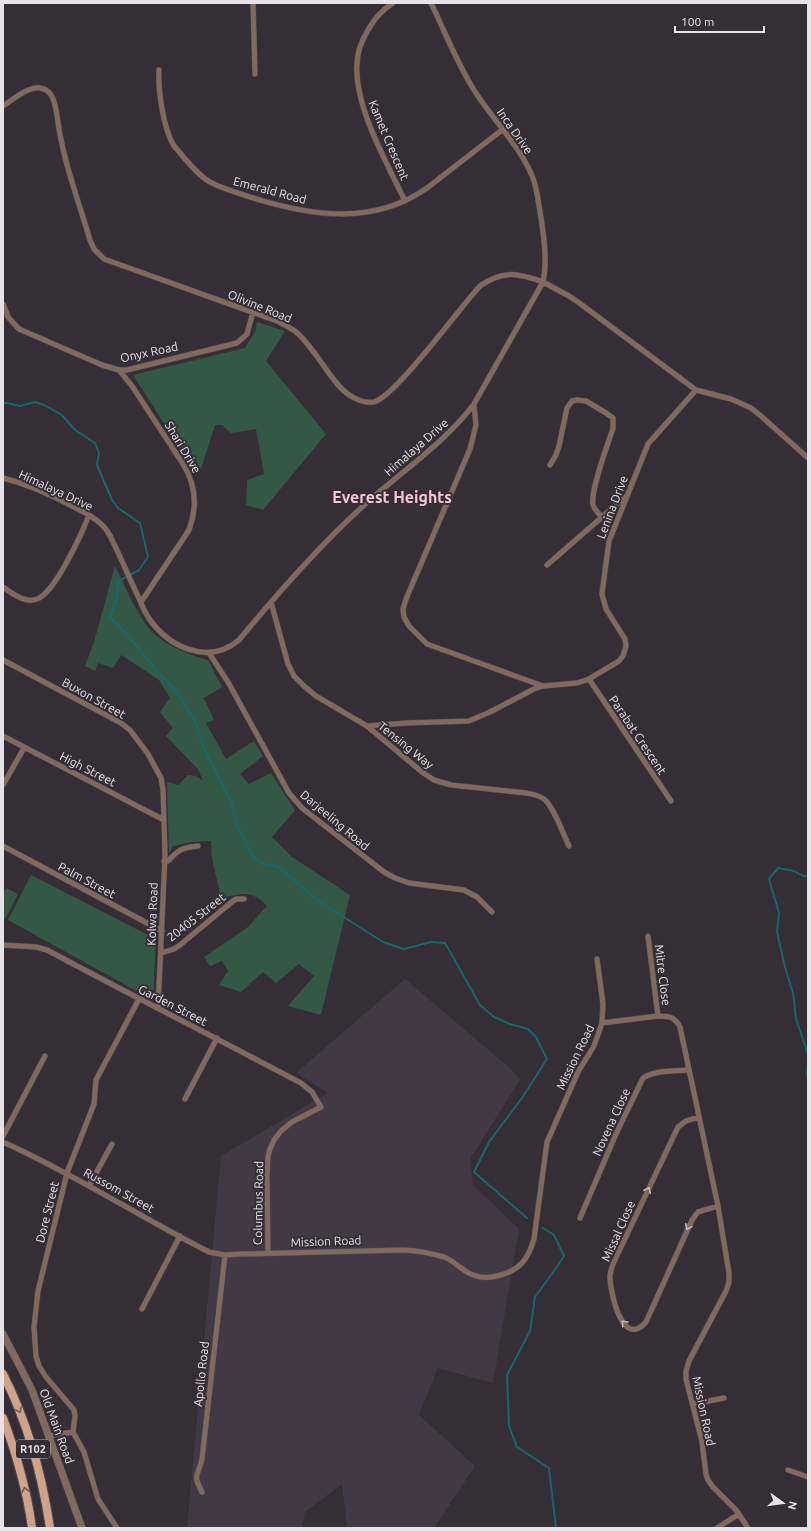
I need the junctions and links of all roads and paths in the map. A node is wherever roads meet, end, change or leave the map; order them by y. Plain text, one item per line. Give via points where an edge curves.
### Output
1 (253, 3) edge
2 (393, 3) edge
3 (431, 3) edge
4 (159, 70) dead end
5 (255, 74) dead end
6 (3, 106) edge
7 (502, 130) junction
8 (405, 201) junction
9 (543, 282) junction
10 (3, 304) edge
11 (253, 312) junction
12 (119, 370) junction
13 (696, 390) junction
14 (474, 404) junction
15 (808, 458) edge
16 (550, 465) dead end
17 (3, 478) edge
18 (626, 496) junction
19 (89, 515) junction
20 (602, 517) junction
21 (547, 565) dead end
22 (3, 587) edge
23 (141, 602) junction
24 (271, 602) junction
25 (209, 653) junction
26 (3, 660) edge
27 (589, 679) junction
28 (543, 686) junction
29 (367, 726) junction
30 (3, 736) edge
31 (24, 748) junction
32 (3, 785) edge
33 (670, 801) dead end
34 (164, 820) junction
35 (3, 846) edge
36 (198, 846) dead end
37 (569, 846) dead end
38 (164, 861) junction
39 (244, 899) dead end
40 (492, 912) dead end
41 (162, 931) junction
42 (648, 936) dead end
43 (3, 945) edge
44 (161, 954) junction
45 (597, 959) dead end
46 (139, 999) junction
47 (158, 1008) junction
48 (658, 1016) junction
49 (602, 1023) junction
50 (217, 1038) junction
51 (45, 1056) dead end
52 (689, 1070) junction
53 (185, 1099) dead end
54 (322, 1107) joint
55 (699, 1118) junction
56 (3, 1136) edge
57 (3, 1142) edge
58 (112, 1144) dead end
59 (67, 1173) junction
60 (88, 1186) junction
61 (718, 1206) junction
62 (580, 1218) dead end
63 (180, 1236) junction
64 (268, 1253) junction
65 (225, 1255) junction
66 (142, 1309) dead end
67 (3, 1334) edge
68 (3, 1374) edge
69 (724, 1398) dead end
70 (692, 1404) junction
71 (3, 1418) edge
72 (73, 1432) junction
73 (49, 1436) junction
74 (788, 1470) dead end
75 (808, 1477) edge
76 (202, 1492) dead end
77 (739, 1514) junction
78 (32, 1528) edge
79 (50, 1528) edge
80 (82, 1528) edge
81 (117, 1528) edge
82 (717, 1528) edge
83 (748, 1528) edge

1 - 5 street
2 - 8 street, Kamet Crescent via 379,14 369,27 361,43 356,65 361,100 367,119
3 - 7 street, Inca Drive via 464,74
4 - 8 street, Emerald Road via 160,97 170,141 203,178 215,185 288,208 329,214 369,213
6 - 11 street, Olivine Road via 30,89 38,87 48,91 53,97 64,156 90,240 98,255 110,263
7 - 8 street, Emerald Road via 415,197
7 - 9 street, Inca Drive via 534,180 546,255
9 - 11 street, Olivine Road via 505,274 484,282 413,366 388,393 374,402 359,400 350,395 296,332
9 - 13 street via 578,302
9 - 14 street, Himalaya Drive
10 - 12 street, Onyx Road via 8,317 19,330
11 - 12 street, Onyx Road via 247,334 237,343 128,370
12 - 23 street, Shari Drive via 179,457 193,484 194,509 189,530
13 - 15 street via 731,399 750,408
13 - 18 street, Lenina Drive via 648,444
14 - 24 street, Himalaya Drive via 443,438 399,474 334,534
14 - 28 street via 476,425 470,449 406,599 404,617 409,626 428,644
16 - 20 street via 558,450 567,408 572,401 586,401 611,416 614,421 613,428 593,500 593,506
17 - 19 street, Himalaya Drive via 35,488
18 - 20 street
18 - 27 street, Lenina Drive via 609,541 602,594 606,609 623,633 626,646 619,661
19 - 22 street via 75,547 43,596 37,599 24,599
19 - 23 street, Himalaya Drive via 107,530
20 - 21 street
23 - 25 street, Himalaya Drive via 147,616 168,638 182,647
24 - 25 street, Himalaya Drive via 231,647
24 - 29 street, Tensing Way via 288,664 294,676 316,696
25 - 40 street, Darjeeling Road via 228,682 289,793 302,808 384,872 409,882 472,893
26 - 34 street, Buxon Street via 130,730 148,754 161,778
27 - 28 street via 565,685
27 - 33 street, Parabat Crescent
28 - 29 street via 469,721
29 - 37 street, Tensing Way via 422,772 443,783 526,793 545,799
30 - 31 street, High Street
31 - 32 street
31 - 34 street, High Street
34 - 38 street, Kolwa Road
35 - 41 street, Palm Street
36 - 38 street via 181,849 168,861
38 - 41 street, Kolwa Road
39 - 44 street, 20405 Street via 236,899 174,950
41 - 44 street, Kolwa Road
42 - 48 street, Mitre Close
43 - 46 street, Garden Street via 46,950
44 - 47 street, Kolwa Road
45 - 49 street via 603,1004
46 - 47 street, Garden Street
46 - 59 street, Dore Street via 96,1080 92,1109
47 - 50 street, Garden Street
48 - 49 street, Mission Road
48 - 52 street, Mission Road via 673,1018 680,1027
49 - 64 street, Mission Road via 594,1046 578,1072 547,1142 534,1239 531,1251 515,1270 491,1277 481,1277 472,1275 443,1257 419,1251
50 - 53 street
50 - 54 street, Garden Street via 308,1088
51 - 56 street
52 - 55 street, Mission Road
52 - 62 street, Novena Close via 648,1075 643,1078
54 - 64 street, Columbus Road via 292,1122 281,1131 270,1149 267,1175
55 - 61 street, Mission Road
61 -> 55 street, Missal Close via 698,1212 692,1220 646,1322 637,1328 625,1326 618,1313 611,1284 613,1264 674,1133 682,1123
57 - 59 street, Russom Street
58 - 60 street
59 - 60 street, Russom Street
59 - 72 street, Dore Street via 42,1273 34,1327 39,1366 74,1410
60 - 63 street, Russom Street
61 - 70 street, Mission Road via 729,1282 687,1366 686,1379
63 - 65 street, Russom Street via 209,1252
63 - 66 street
64 - 65 street, Mission Road
65 - 76 street, Apollo Road via 202,1459 195,1476
67 - 73 street, Old Main Road via 32,1390
68 -> 79 main road, R102 via 32,1445 42,1480
69 - 70 street
70 - 77 street, Mission Road via 708,1480
78 -> 71 main road, R102 via 18,1463
72 - 73 street
72 - 81 street via 84,1452 98,1498
73 - 80 street, Old Main Road
74 - 75 street
77 - 82 street
77 - 83 street, Mission Road

